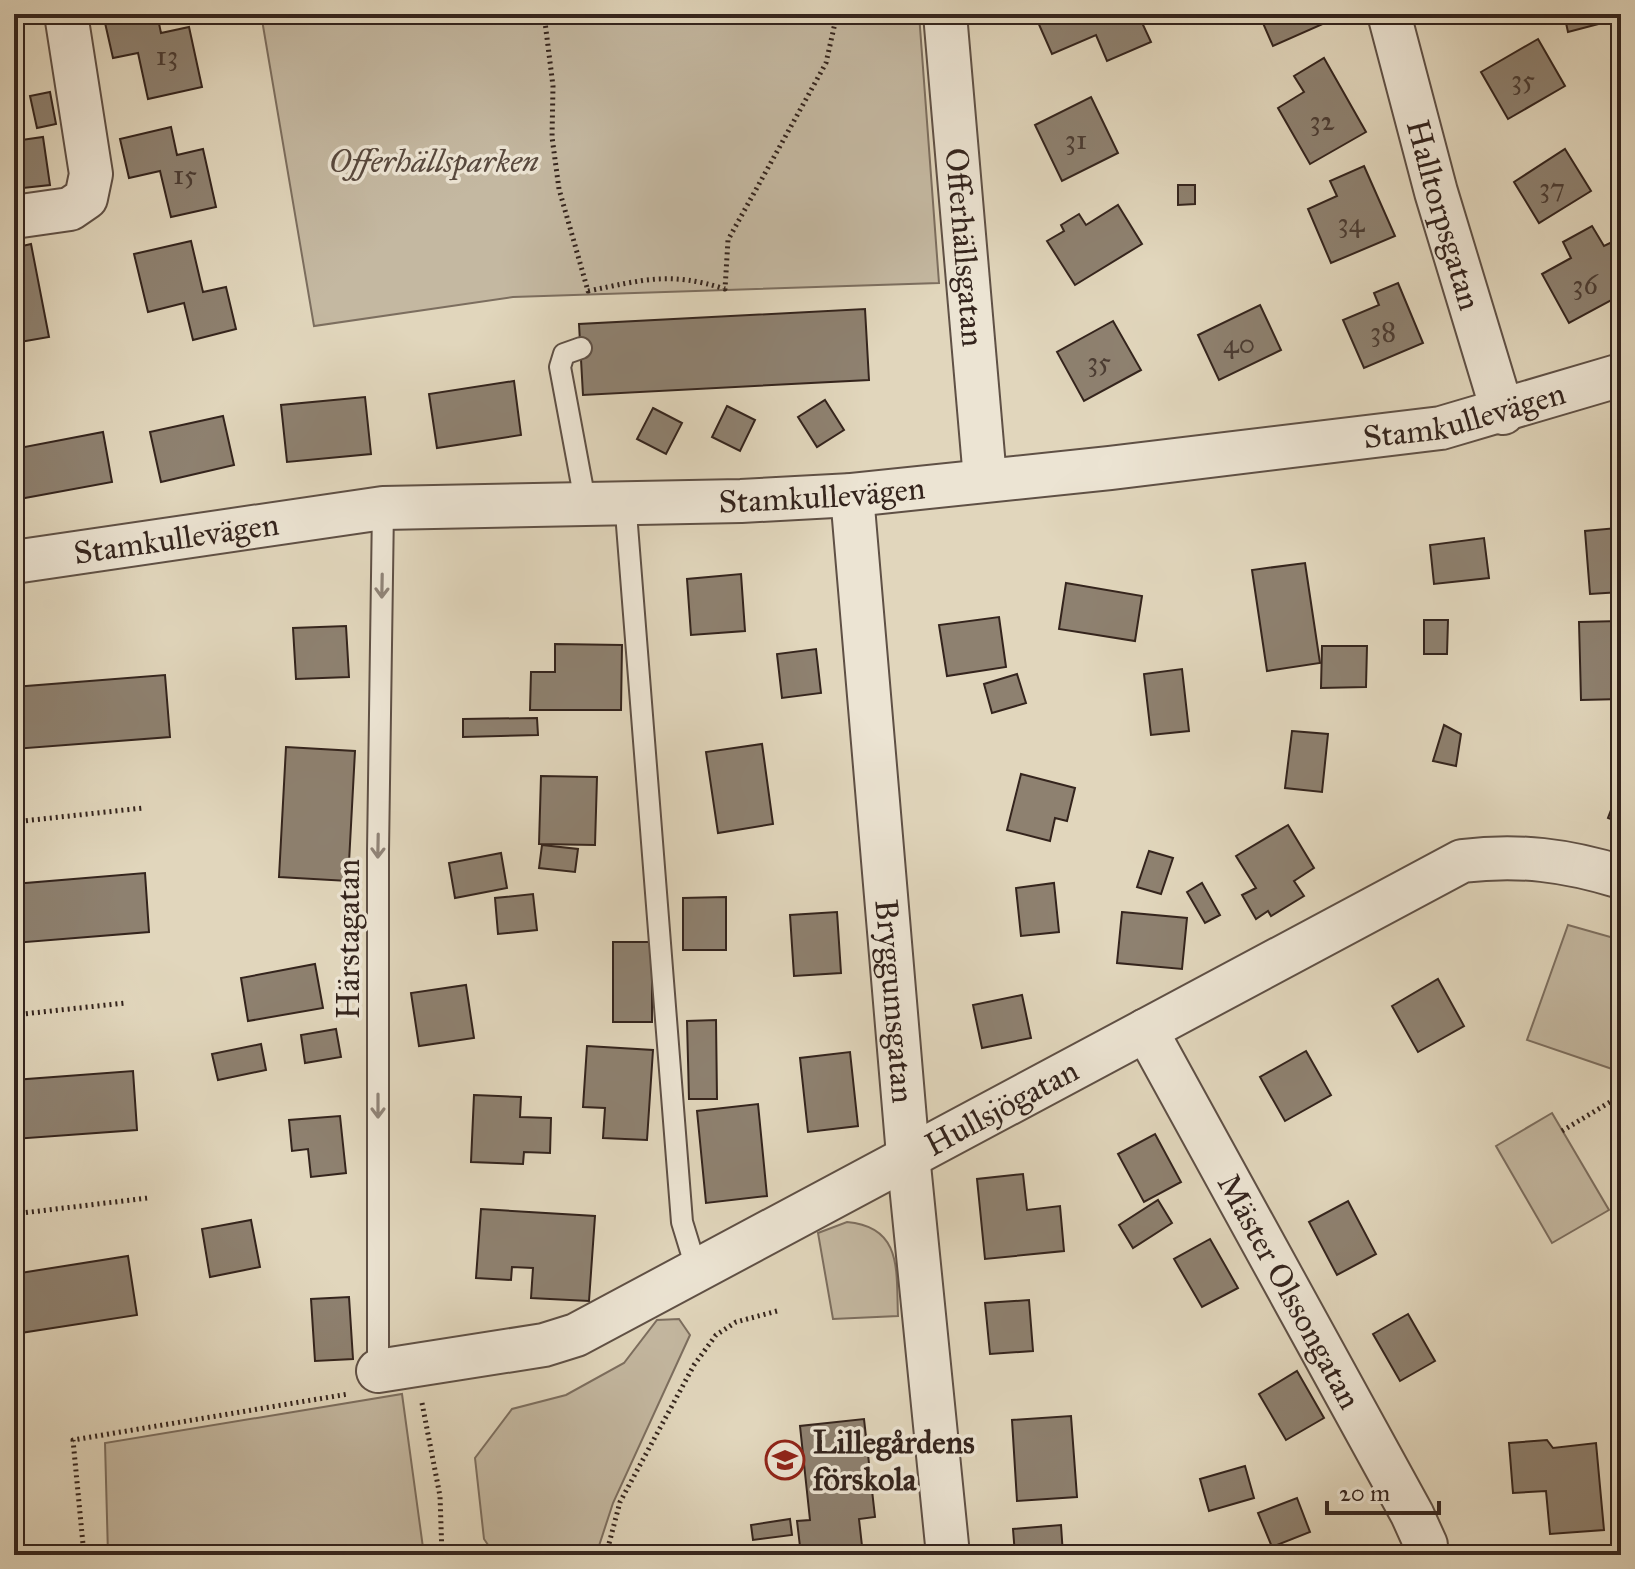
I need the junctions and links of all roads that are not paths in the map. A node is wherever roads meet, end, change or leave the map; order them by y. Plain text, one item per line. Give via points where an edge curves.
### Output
1 (66, 14) edge
2 (945, 14) edge
3 (1389, 14) edge
4 (14, 217) edge
5 (581, 348) dead end
6 (1621, 375) edge
7 (1503, 413) junction
8 (985, 479) junction
9 (852, 495) junction
10 (605, 501) junction
11 (383, 508) junction
12 (14, 562) edge
13 (1621, 877) edge
14 (1146, 1030) junction
15 (908, 1155) junction
16 (697, 1271) junction
17 (368, 1382) joint
18 (948, 1555) edge
19 (1426, 1555) edge

1 - 4 street via 91,174 86,198 70,209
2 - 8 street, Offerhällsgatan
3 - 7 street, Halltorpsgatan
5 - 10 lane via 564,354 560,367
6 - 7 street, Stamkullevägen
7 - 8 street, Stamkullevägen via 1441,428
8 - 9 street, Stamkullevägen
9 - 10 street, Stamkullevägen
9 - 15 street, Bryggumsgatan
10 - 11 street, Stamkullevägen
10 - 16 lane via 682,1222
11 - 12 street, Stamkullevägen
11 -> 17 lane, Härstagatan
13 - 14 street, Hullsjögatan via 1510,855 1462,861
14 - 15 street, Hullsjögatan
14 - 19 street, Mäster Olssongatan via 1412,1514
15 - 16 street, Hullsjögatan
15 - 18 street, Bryggumsgatan
16 - 17 street, Hullsjögatan via 576,1335

